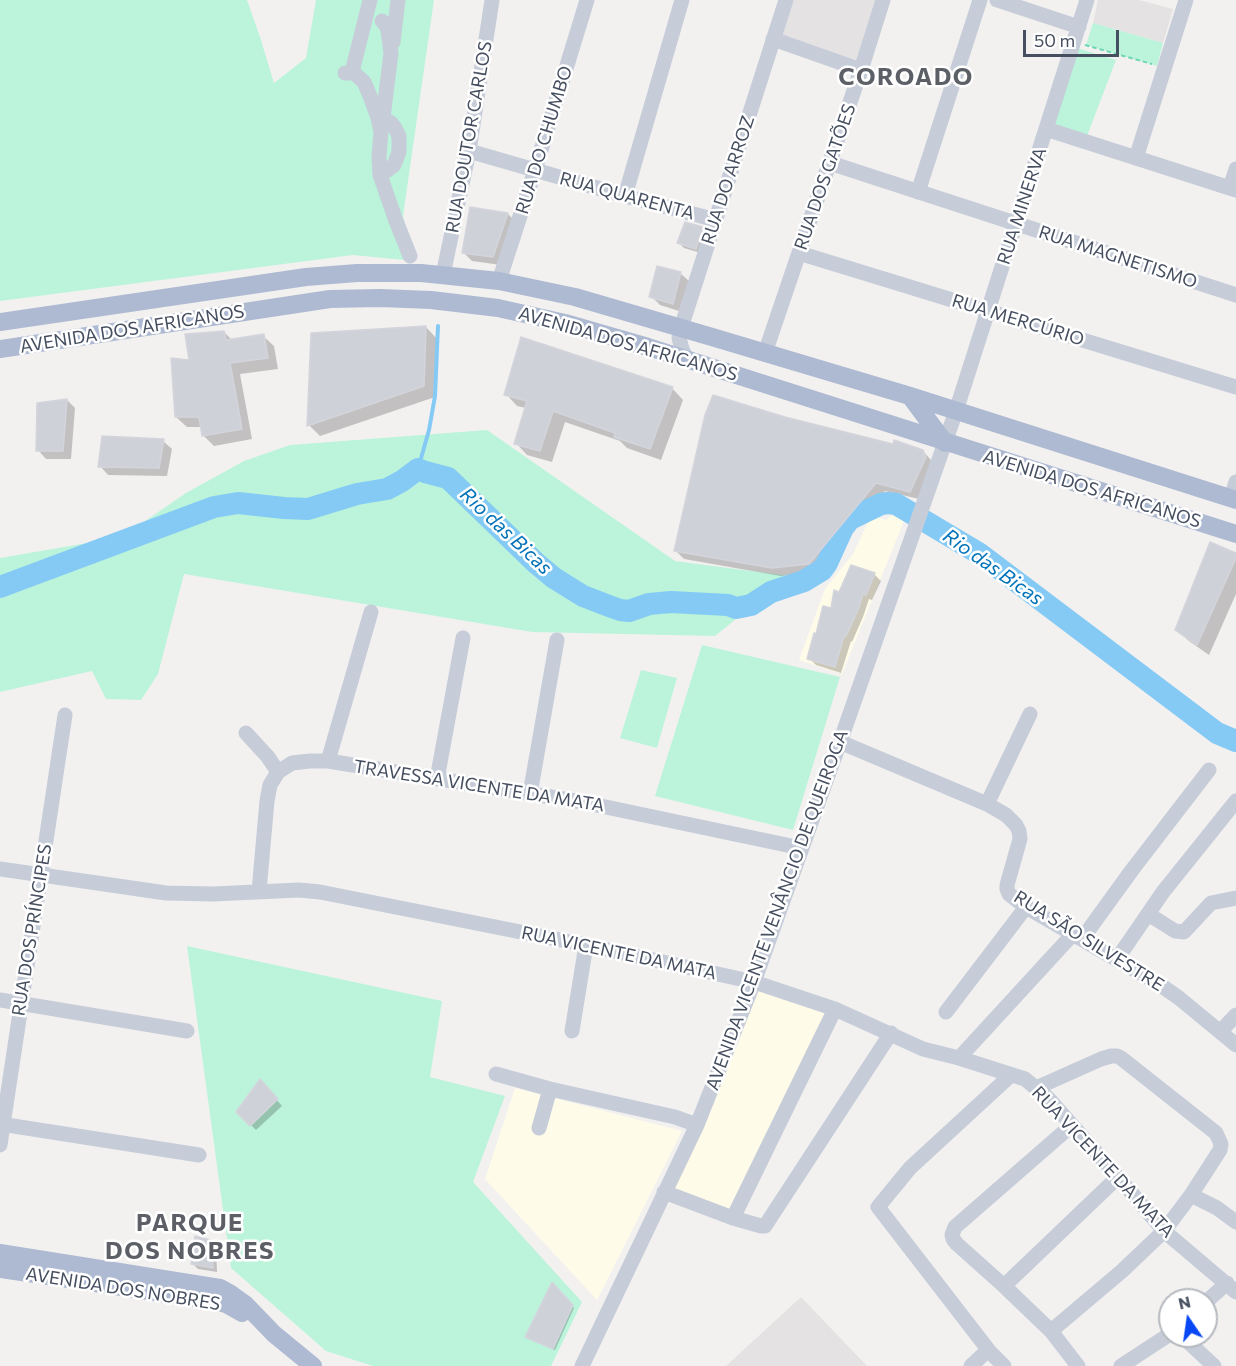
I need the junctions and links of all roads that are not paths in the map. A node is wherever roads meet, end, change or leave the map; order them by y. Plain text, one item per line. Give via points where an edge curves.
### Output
1 (370, 0) edge
2 (390, 0) edge
3 (398, 0) edge
4 (492, 0) edge
5 (587, 0) edge
6 (682, 0) edge
7 (786, 0) edge
8 (882, 0) edge
9 (980, 0) edge
10 (997, 0) edge
11 (1087, 0) edge
12 (1186, 0) edge
13 (366, 17) junction
14 (382, 21) junction
15 (1076, 34) junction
16 (774, 39) junction
17 (391, 53) junction
18 (861, 70) junction
19 (382, 125) junction
20 (1046, 129) junction
21 (469, 152) junction
22 (1136, 158) junction
23 (830, 163) junction
24 (1236, 169) edge
25 (535, 170) junction
26 (1233, 189) edge
27 (918, 192) junction
28 (625, 196) junction
29 (716, 220) junction
30 (1016, 224) junction
31 (799, 253) junction
32 (410, 256) dead end
33 (443, 275) junction
34 (499, 280) junction
35 (1236, 295) edge
36 (988, 311) junction
37 (0, 322) edge
38 (681, 328) junction
39 (0, 349) edge
40 (765, 353) junction
41 (687, 360) junction
42 (1236, 387) edge
43 (910, 396) junction
44 (956, 411) junction
45 (945, 443) junction
46 (1234, 494) edge
47 (1236, 534) edge
48 (371, 612) dead end
49 (463, 638) dead end
50 (557, 640) dead end
51 (1030, 714) dead end
52 (65, 715) dead end
53 (246, 733) dead end
54 (840, 742) junction
55 (328, 761) junction
56 (1209, 770) dead end
57 (278, 772) junction
58 (438, 778) junction
59 (530, 794) junction
60 (1236, 801) edge
61 (987, 804) junction
62 (801, 848) junction
63 (0, 869) edge
64 (41, 876) junction
65 (259, 891) junction
66 (1236, 898) edge
67 (1026, 907) junction
68 (1148, 914) junction
69 (1078, 936) junction
70 (586, 945) junction
71 (1117, 959) junction
72 (754, 982) junction
73 (0, 1000) edge
74 (21, 1004) junction
75 (835, 1009) junction
76 (946, 1012) dead end
77 (1236, 1015) edge
78 (187, 1031) dead end
79 (572, 1031) dead end
80 (1220, 1032) junction
81 (891, 1033) junction
82 (1236, 1045) edge
83 (959, 1058) junction
84 (496, 1074) dead end
85 (1011, 1075) junction
86 (1036, 1088) junction
87 (550, 1089) junction
88 (2, 1124) edge
89 (696, 1125) junction
90 (1072, 1125) junction
91 (539, 1128) dead end
92 (0, 1145) edge
93 (199, 1155) dead end
94 (1118, 1177) junction
95 (664, 1192) junction
96 (1191, 1195) junction
97 (733, 1218) junction
98 (1236, 1222) edge
99 (1164, 1231) junction
100 (0, 1253) edge
101 (0, 1269) edge
102 (1004, 1286) junction
103 (1231, 1288) edge
104 (1051, 1331) junction
105 (274, 1334) junction
106 (1158, 1342) edge
107 (1195, 1348) edge
108 (988, 1350) junction
109 (313, 1366) edge
110 (582, 1366) edge
111 (971, 1366) edge
112 (1004, 1366) edge
113 (1078, 1366) edge
114 (1122, 1366) edge
115 (1214, 1366) edge

1 - 13 street
2 - 14 street via 391,16
3 - 17 street
4 - 21 street, RUA DOUTOR CARLOS
5 - 25 street, RUA DO CHUMBO
6 - 28 street
7 - 16 street, RUA DO ARROZ
8 - 18 street, RUA DOS GATÕES
9 - 27 street
10 - 15 street
11 - 15 street, RUA MINERVA
12 - 22 street
13 - 14 street
13 - 19 street via 349,73 364,82
14 - 17 street via 388,31
15 - 20 street, RUA MINERVA
16 - 18 street
16 - 29 street, RUA DO ARROZ
17 - 19 street
18 - 23 street, RUA DOS GATÕES
19 - 32 street via 380,175
20 - 22 street
20 - 30 street, RUA MINERVA
21 - 25 street, RUA QUARENTA
21 - 33 street, RUA DOUTOR CARLOS
22 - 26 street
23 - 27 street, RUA MAGNETISMO
23 - 31 street, RUA DOS GATÕES
24 - 26 street
25 - 28 street, RUA QUARENTA
25 - 34 street, RUA DO CHUMBO
27 - 30 street, RUA MAGNETISMO
28 - 29 street, RUA QUARENTA
29 - 38 street, RUA DO ARROZ
30 - 35 street, RUA MAGNETISMO
30 - 36 street, RUA MINERVA
31 - 36 street, RUA MERCÚRIO
31 - 40 street, RUA DOS GATÕES
33 - 34 main road, AVENIDA DOS AFRICANOS
33 - 37 main road, AVENIDA DOS AFRICANOS via 357,273 306,277
34 - 38 main road, AVENIDA DOS AFRICANOS
36 - 42 street, RUA MERCÚRIO
36 - 44 street, RUA MINERVA
38 - 40 main road, AVENIDA DOS AFRICANOS
38 - 41 street, RUA DO ARROZ via 679,338
39 - 41 main road, AVENIDA DOS AFRICANOS via 330,299 380,298 498,308 565,323
40 - 43 main road, AVENIDA DOS AFRICANOS
41 - 45 main road, AVENIDA DOS AFRICANOS
43 - 44 main road, AVENIDA DOS AFRICANOS
43 - 45 main road
44 - 45 street, RUA MINERVA
44 - 46 main road, AVENIDA DOS AFRICANOS
45 - 47 main road, AVENIDA DOS AFRICANOS
45 - 54 street, AVENIDA VICENTE VENÂNCIO DE QUEIROGA
48 - 55 street
49 - 58 street
50 - 59 street
51 - 61 street
52 - 64 street, RUA DOS PRÍNCIPES
53 - 57 street
54 - 61 street, RUA SÃO SILVESTRE
54 - 62 street, AVENIDA VICENTE VENÂNCIO DE QUEIROGA
55 - 57 street, TRAVESSA VICENTE DA MATA via 292,763
55 - 58 street, TRAVESSA VICENTE DA MATA
56 - 69 street
57 - 65 street via 267,801
58 - 59 street, TRAVESSA VICENTE DA MATA
59 - 62 street, TRAVESSA VICENTE DA MATA
60 - 68 street
61 - 67 street, RUA SÃO SILVESTRE via 1006,815 1019,831 1007,889
62 - 72 street, AVENIDA VICENTE VENÂNCIO DE QUEIROGA
63 - 64 street, RUA VICENTE DA MATA
64 - 65 street, RUA VICENTE DA MATA via 166,892
64 - 74 street, RUA DOS PRÍNCIPES
65 - 70 street, RUA VICENTE DA MATA via 320,892
66 - 68 street via 1211,903 1184,932 1175,931
67 - 69 street, RUA SÃO SILVESTRE
67 - 76 street
68 - 71 street
69 - 71 street, RUA SÃO SILVESTRE
69 - 83 street
70 - 72 street, RUA VICENTE DA MATA
70 - 79 street
71 - 80 street, RUA SÃO SILVESTRE via 1179,998
72 - 75 street, RUA VICENTE DA MATA
72 - 89 street, AVENIDA VICENTE VENÂNCIO DE QUEIROGA
73 - 74 street
74 - 78 street
74 - 88 street, RUA DOS PRÍNCIPES
75 - 81 street, RUA VICENTE DA MATA
75 - 97 street
77 - 80 street
80 - 82 street, RUA SÃO SILVESTRE
81 - 83 street, RUA VICENTE DA MATA via 923,1049
81 - 97 street via 767,1224 763,1227
83 - 85 street, RUA VICENTE DA MATA
84 - 87 street
85 - 86 street, RUA VICENTE DA MATA
85 - 108 street via 910,1168 878,1208
86 - 90 street, RUA VICENTE DA MATA
86 - 96 street via 1101,1059 1121,1058 1216,1133 1220,1150
87 - 89 street
87 - 91 street
88 - 92 street, RUA DOS PRÍNCIPES
88 - 93 street
89 - 95 street, AVENIDA VICENTE VENÂNCIO DE QUEIROGA
90 - 94 street, RUA VICENTE DA MATA
90 - 102 street via 955,1227 952,1235 957,1244
94 - 99 street, RUA VICENTE DA MATA
94 - 102 street
95 - 97 street
95 - 110 street, AVENIDA VICENTE VENÂNCIO DE QUEIROGA
96 - 98 street
96 - 99 street
99 - 103 street, RUA VICENTE DA MATA
99 - 104 street
100 - 105 main road, AVENIDA DOS NOBRES via 220,1288 245,1304
101 - 105 main road, AVENIDA DOS NOBRES via 215,1301 236,1309
102 - 104 street
104 - 113 street
105 - 109 main road, AVENIDA DOS NOBRES
106 - 114 street
107 - 115 street
108 - 111 street
108 - 112 street

